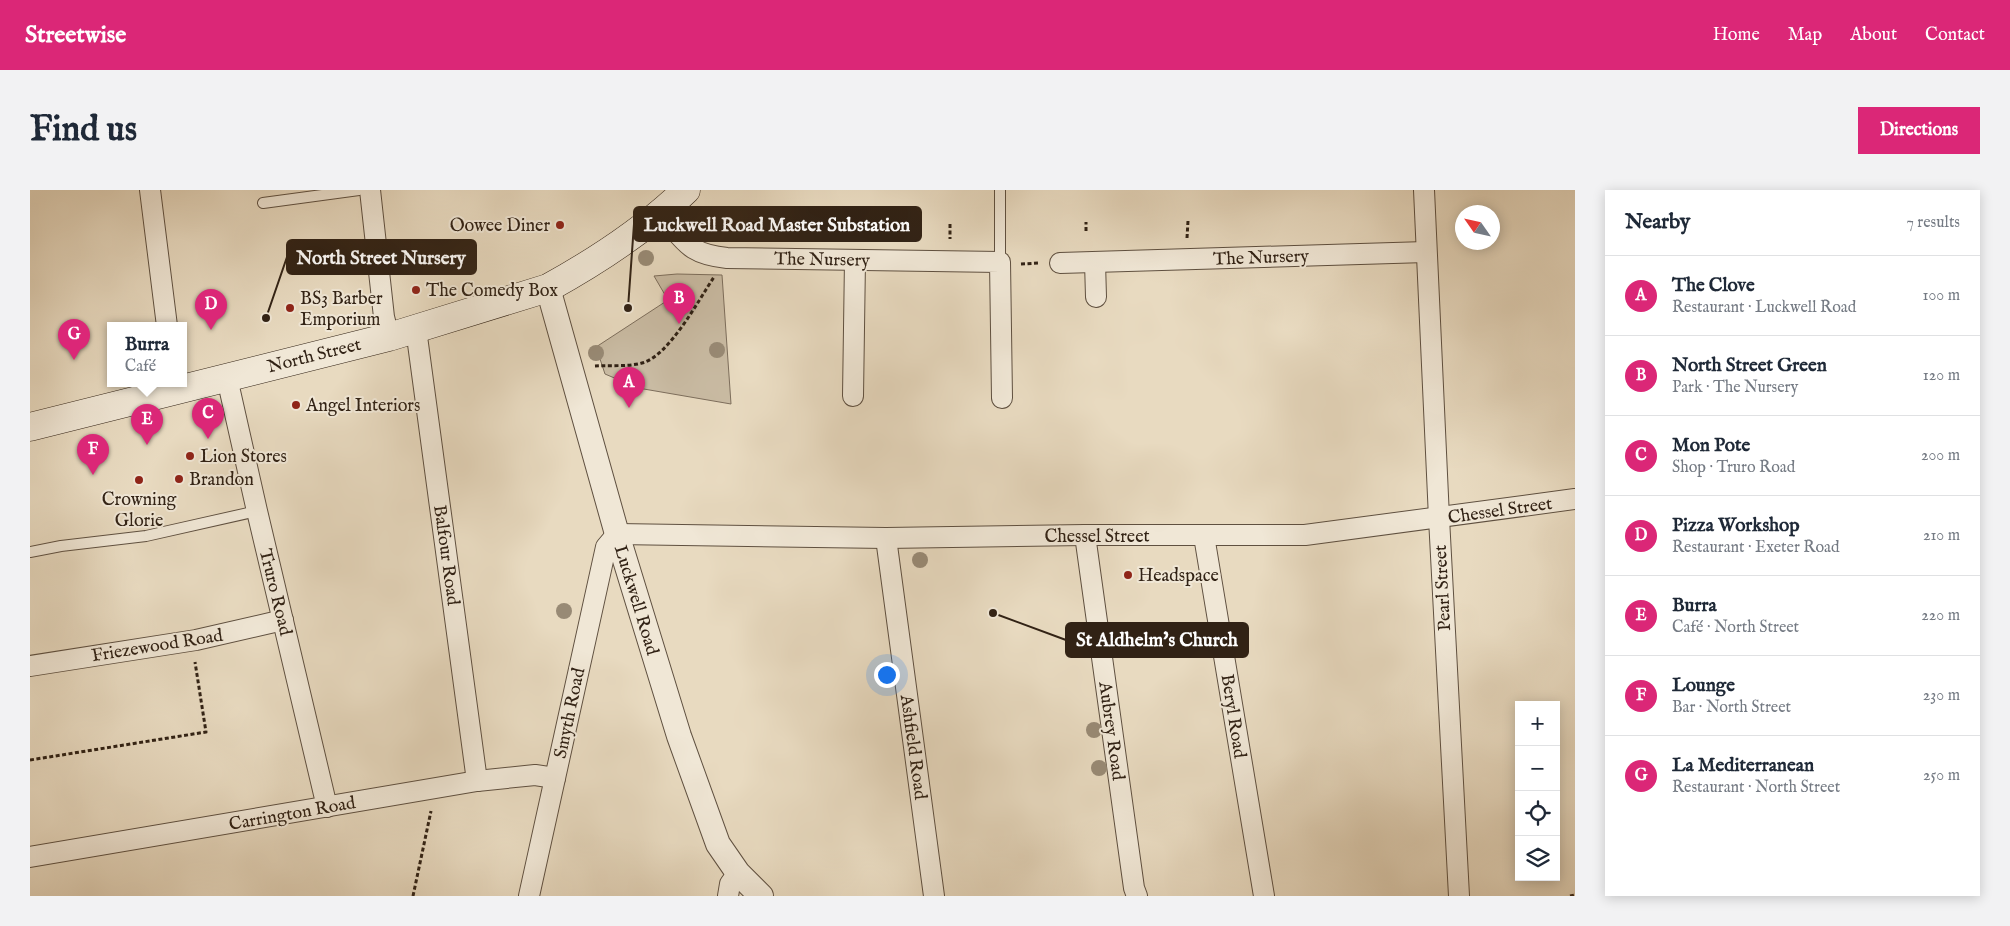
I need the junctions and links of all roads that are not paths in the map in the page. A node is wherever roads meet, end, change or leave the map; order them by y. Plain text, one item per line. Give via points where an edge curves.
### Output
1 (150, 190) edge
2 (359, 190) edge
3 (370, 190) edge
4 (686, 190) edge
5 (1424, 190) edge
6 (1000, 191) dead end
7 (264, 203) dead end
8 (661, 214) junction
9 (1426, 252) junction
10 (856, 260) junction
11 (1000, 262) junction
12 (1095, 262) junction
13 (1060, 263) road end
14 (548, 288) junction
15 (1096, 297) dead end
16 (166, 322) edge
17 (416, 329) junction
18 (389, 336) junction
19 (227, 378) junction
20 (187, 385) edge
21 (175, 387) edge
22 (853, 396) dead end
23 (1002, 398) dead end
24 (30, 427) edge
25 (1575, 499) edge
26 (256, 511) junction
27 (1439, 518) junction
28 (617, 534) junction
29 (1085, 535) junction
30 (1204, 536) junction
31 (886, 538) junction
32 (30, 552) edge
33 (283, 620) junction
34 (30, 666) edge
35 (555, 778) junction
36 (477, 781) junction
37 (327, 807) junction
38 (30, 857) edge
39 (738, 874) junction
40 (528, 896) edge
41 (728, 896) edge
42 (761, 896) edge
43 (934, 896) edge
44 (1137, 896) edge
45 (1264, 896) edge
46 (1459, 896) edge

1 - 16 street
2 - 7 lane
3 - 18 street
4 - 8 main road, North Street
5 - 9 street, Pearl Street
6 - 11 lane
8 - 10 street, The Nursery via 696,251 707,256
8 - 14 main road, North Street
9 - 12 street, The Nursery
9 - 27 street, Pearl Street
10 - 11 street, The Nursery
10 - 22 street
11 - 23 street
12 - 13 street, The Nursery
12 - 15 street
14 - 17 main road, North Street
14 - 28 street, Luckwell Road
17 - 18 main road, North Street
17 - 36 street, Balfour Road
18 - 19 main road, North Street
19 - 20 main road, North Street
19 - 26 street, Truro Road
21 - 24 main road, North Street
25 - 27 street, Chessel Street
26 - 32 lane via 146,536
26 - 33 street, Truro Road
27 - 30 street, Chessel Street via 1305,536
27 - 46 street, Pearl Street
28 - 31 street, Chessel Street
28 - 35 street, Smyth Road via 606,547
28 - 39 street, Luckwell Road via 680,736 718,844
29 - 30 street, Chessel Street
29 - 31 street, Chessel Street
29 - 44 street, Aubrey Road
30 - 45 street, Beryl Road
31 - 43 street, Ashfield Road
33 - 34 street, Friezewood Road via 211,637
33 - 37 street, Truro Road
35 - 36 street, Carrington Road via 535,775
35 - 40 street, Smyth Road
36 - 37 street, Carrington Road
37 - 38 street, Carrington Road
39 - 41 street via 730,884
39 - 42 street, Luckwell Road

